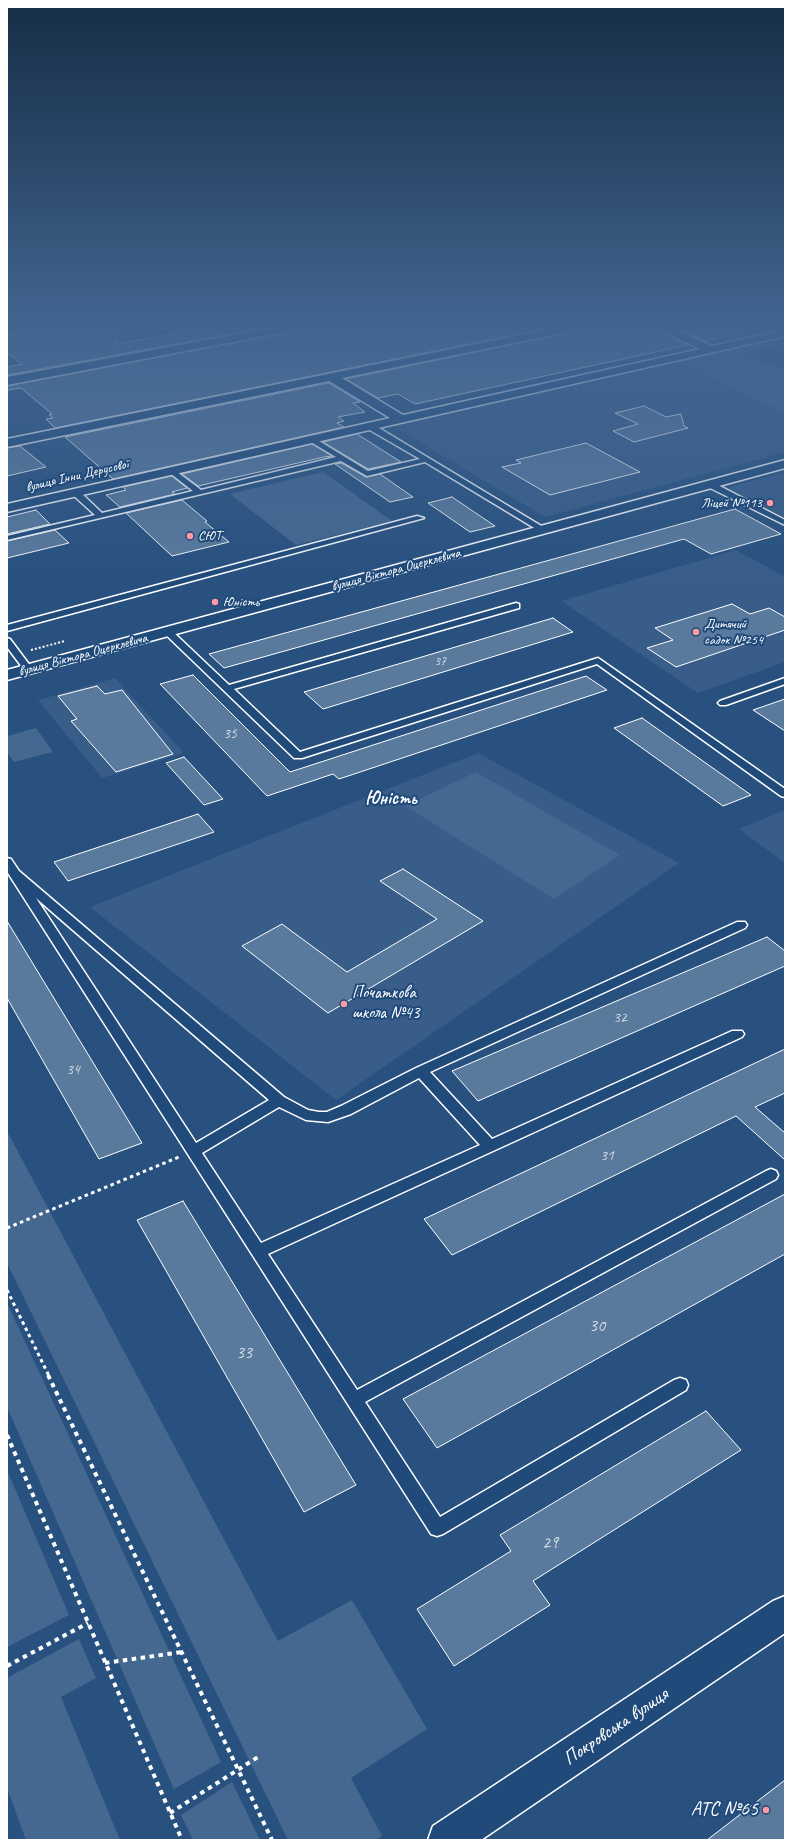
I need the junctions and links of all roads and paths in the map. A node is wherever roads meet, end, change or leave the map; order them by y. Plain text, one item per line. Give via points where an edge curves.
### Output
1 (167, 411) edge
2 (387, 411) edge
3 (435, 411) edge
4 (400, 419) junction
5 (371, 427) junction
6 (314, 440) junction
7 (7, 443) edge
8 (343, 458) junction
9 (426, 460) junction
10 (785, 464) edge
11 (173, 471) junction
12 (709, 484) junction
13 (199, 492) junction
14 (76, 493) junction
15 (7, 508) edge
16 (101, 516) junction
17 (420, 518) dead end
18 (785, 523) edge
19 (544, 530) junction
20 (7, 538) edge
21 (516, 606) dead end
22 (7, 628) edge
23 (168, 632) junction
24 (7, 641) edge
25 (28, 670) junction
26 (7, 675) edge
27 (785, 681) edge
28 (227, 688) junction
29 (723, 703) dead end
30 (785, 794) edge
31 (10, 867) edge
32 (741, 925) dead end
33 (737, 1034) dead end
34 (421, 1071) junction
35 (279, 1101) junction
36 (489, 1145) junction
37 (194, 1151) junction
38 (771, 1175) dead end
39 (7, 1228) edge
40 (259, 1251) junction
41 (7, 1290) edge
42 (680, 1385) dead end
43 (355, 1399) junction
44 (7, 1434) edge
45 (785, 1613) edge
46 (88, 1623) junction
47 (182, 1652) junction
48 (105, 1663) junction
49 (7, 1666) edge
50 (258, 1757) dead end
51 (238, 1770) junction
52 (170, 1813) junction
53 (182, 1840) edge
54 (272, 1840) edge
55 (447, 1840) edge

1 - 7 street
2 - 4 street
3 - 4 street, вулиця Інни Дерусової
4 - 5 street, вулиця Інни Дерусової
5 - 6 street, вулиця Інни Дерусової
5 - 9 lane
6 - 8 lane
6 - 11 street, вулиця Інни Дерусової
8 - 9 lane via 367,474
8 - 13 lane
9 - 19 lane
10 - 12 street, вулиця Віктора Оцерклевича
11 - 13 lane
11 - 14 street, вулиця Інни Дерусової
12 - 18 lane
12 - 19 street, вулиця Віктора Оцерклевича
13 - 16 lane
14 - 15 street, вулиця Інни Дерусової
14 - 16 lane
16 - 20 lane
17 - 22 lane
19 - 23 street, вулиця Віктора Оцерклевича
21 - 28 lane
23 - 25 street, вулиця Віктора Оцерклевича
23 - 28 lane
24 - 25 lane
25 - 26 street, вулиця Віктора Оцерклевича
27 - 29 lane
28 - 30 lane via 298,756 598,661
31 - 35 lane
31 - 37 lane
32 - 34 lane
33 - 36 lane
34 - 35 lane via 328,1117 306,1115
34 - 36 lane
35 - 37 lane
36 - 40 lane
37 - 39 path
37 - 40 lane
38 - 43 lane
40 - 43 lane
41 - 47 path
42 - 43 lane via 437,1528
44 - 46 path
45 - 55 street, Покровська вулиця
46 - 48 path
46 - 49 path
47 - 48 path
47 - 51 path
48 - 52 path
50 - 51 path
51 - 52 path
51 - 54 path
52 - 53 path

